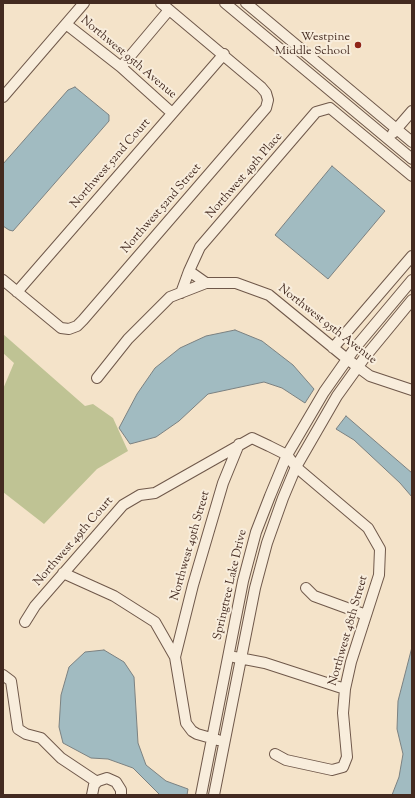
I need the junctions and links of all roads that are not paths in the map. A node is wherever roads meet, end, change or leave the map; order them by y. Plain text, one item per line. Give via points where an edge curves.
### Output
1 (84, 3) edge
2 (161, 3) edge
3 (225, 3) edge
4 (246, 3) edge
5 (169, 10) junction
6 (66, 24) junction
7 (224, 54) junction
8 (121, 67) junction
9 (3, 97) edge
10 (412, 111) edge
11 (172, 113) junction
12 (396, 129) junction
13 (388, 139) junction
14 (412, 142) edge
15 (412, 159) edge
16 (412, 176) edge
17 (412, 256) edge
18 (189, 271) junction
19 (3, 280) edge
20 (412, 280) edge
21 (206, 284) junction
22 (18, 292) junction
23 (181, 293) junction
24 (412, 300) edge
25 (333, 348) junction
26 (347, 360) junction
27 (357, 367) junction
28 (97, 378) dead end
29 (412, 390) edge
30 (239, 444) junction
31 (287, 455) junction
32 (296, 467) junction
33 (380, 549) joint
34 (63, 573) junction
35 (306, 588) dead end
36 (366, 615) junction
37 (25, 622) dead end
38 (228, 656) junction
39 (175, 657) junction
40 (241, 658) junction
41 (3, 675) edge
42 (344, 689) junction
43 (212, 739) junction
44 (225, 741) junction
45 (275, 754) dead end
46 (96, 782) junction
47 (92, 795) edge
48 (121, 795) edge
49 (201, 795) edge
50 (214, 795) edge

1 - 6 street
2 - 5 street
3 - 13 street
4 - 12 street
5 - 7 street
5 - 8 street
6 - 8 street, Northwest 95th Avenue
6 - 9 street
7 - 11 street, Northwest 52nd Court
7 - 22 street, Northwest 52nd Street via 266,94 266,108 260,116 83,320 69,329 61,328
8 - 11 street, Northwest 95th Avenue
10 - 12 street
11 - 22 street, Northwest 52nd Court
12 - 13 street
12 - 14 street
13 - 15 street
16 - 18 street, Northwest 49th Place via 330,108 316,112 200,247
17 - 25 street
18 - 21 street
18 - 23 street, Northwest 49th Place
19 - 22 street
20 - 26 street, Springtree Lake Drive
21 - 23 street, Northwest 95th Avenue
21 - 25 street, Northwest 95th Avenue via 236,283 269,295
23 - 28 street, Northwest 95th Avenue via 170,297 151,315
24 - 27 street, Springtree Lake Drive
25 - 26 street, Northwest 95th Avenue
26 - 27 street, Northwest 95th Avenue
26 - 31 street, Springtree Lake Drive via 310,414
27 - 29 street, Northwest 95th Avenue via 370,376
27 - 32 street, Springtree Lake Drive via 319,425
30 - 31 street, Northwest 49th Court via 252,438
30 - 34 street, Northwest 49th Court via 155,493 140,495 123,505
30 - 39 street, Northwest 49th Street via 223,483
31 - 32 street, Northwest 49th Court
31 - 38 street, Springtree Lake Drive via 251,550
32 - 33 street, Northwest 49th Court via 368,528
32 - 40 street, Springtree Lake Drive via 262,559
33 - 36 street, Northwest 48th Street via 379,575
34 - 37 street, Northwest 49th Court
34 - 39 street via 114,596 155,622
35 - 36 street via 314,596
36 - 42 street, Northwest 48th Street
38 - 40 street
38 - 43 street, Springtree Lake Drive
39 - 43 street via 186,723 192,731
40 - 42 street via 265,663
40 - 44 street, Springtree Lake Drive
41 - 46 street via 11,681 18,729 41,738 61,758
42 - 45 street, Northwest 48th Street via 343,713 347,757 343,766 332,770 286,760
43 - 44 street
43 - 49 street, Springtree Lake Drive
44 - 50 street, Springtree Lake Drive
46 - 47 street
46 - 48 street via 112,779 119,785

